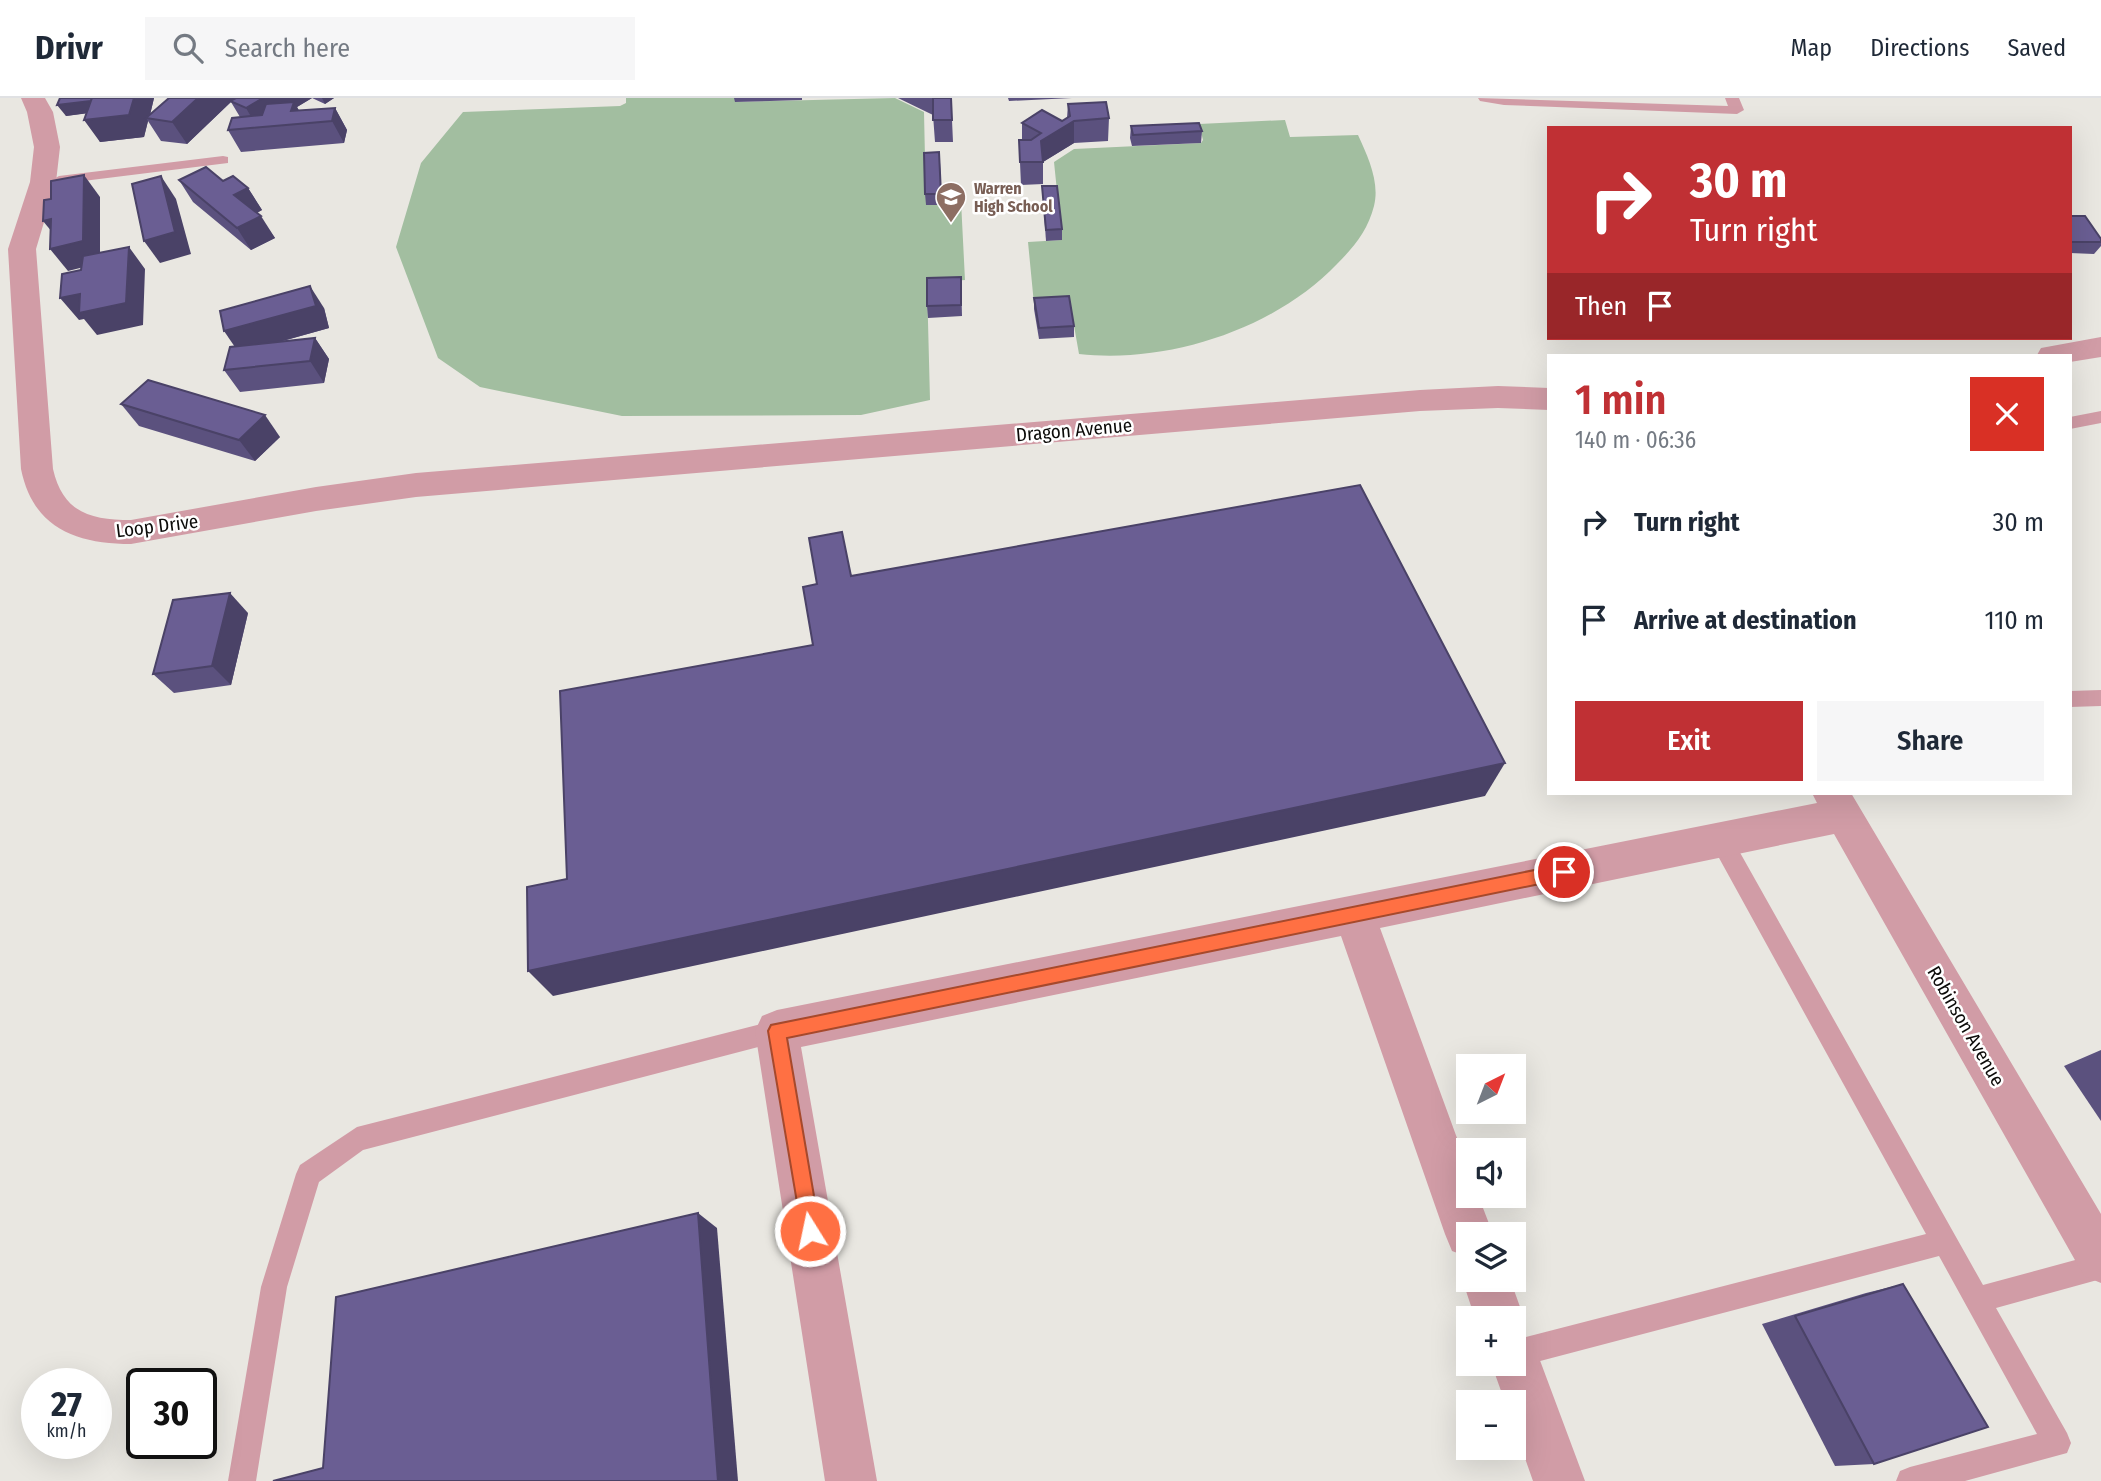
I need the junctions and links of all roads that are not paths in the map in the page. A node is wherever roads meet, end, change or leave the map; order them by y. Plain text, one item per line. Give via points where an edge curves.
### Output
1 (33, 98) edge
2 (1485, 98) edge
3 (1732, 98) edge
4 (223, 160) dead end
5 (43, 182) junction
6 (2101, 347) edge
7 (2058, 354) edge
8 (1547, 399) edge
9 (2101, 417) edge
10 (2072, 423) edge
11 (600, 471) joint
12 (2101, 698) edge
13 (2072, 699) edge
14 (1838, 804) edge
15 (1721, 840) junction
16 (1354, 914) junction
17 (777, 1031) junction
18 (1465, 1222) edge
19 (1944, 1242) junction
20 (2101, 1259) edge
21 (2101, 1266) edge
22 (1976, 1300) junction
23 (1526, 1353) edge
24 (1521, 1376) edge
25 (242, 1481) edge
26 (851, 1481) edge
27 (1559, 1481) edge
28 (1910, 1481) edge

1 - 5 street, Loop Drive via 47,147
2 - 3 lane via 1737,110
4 - 5 lane
5 - 11 street, Loop Drive via 22,249 37,469 50,503 71,522 103,532 131,532 364,491
6 - 7 street
8 - 11 street, Dragon Avenue via 1450,399 1343,407
9 - 10 lane
12 - 13 lane
14 - 15 street
14 - 20 street, Robinson Avenue
15 - 16 street
15 - 19 lane
16 - 17 street
16 - 18 street
17 - 25 lane via 357,1139 309,1174 274,1287
17 - 26 street
19 - 22 lane
19 - 23 lane
21 - 22 lane
22 - 28 lane via 2057,1443
24 - 27 street

